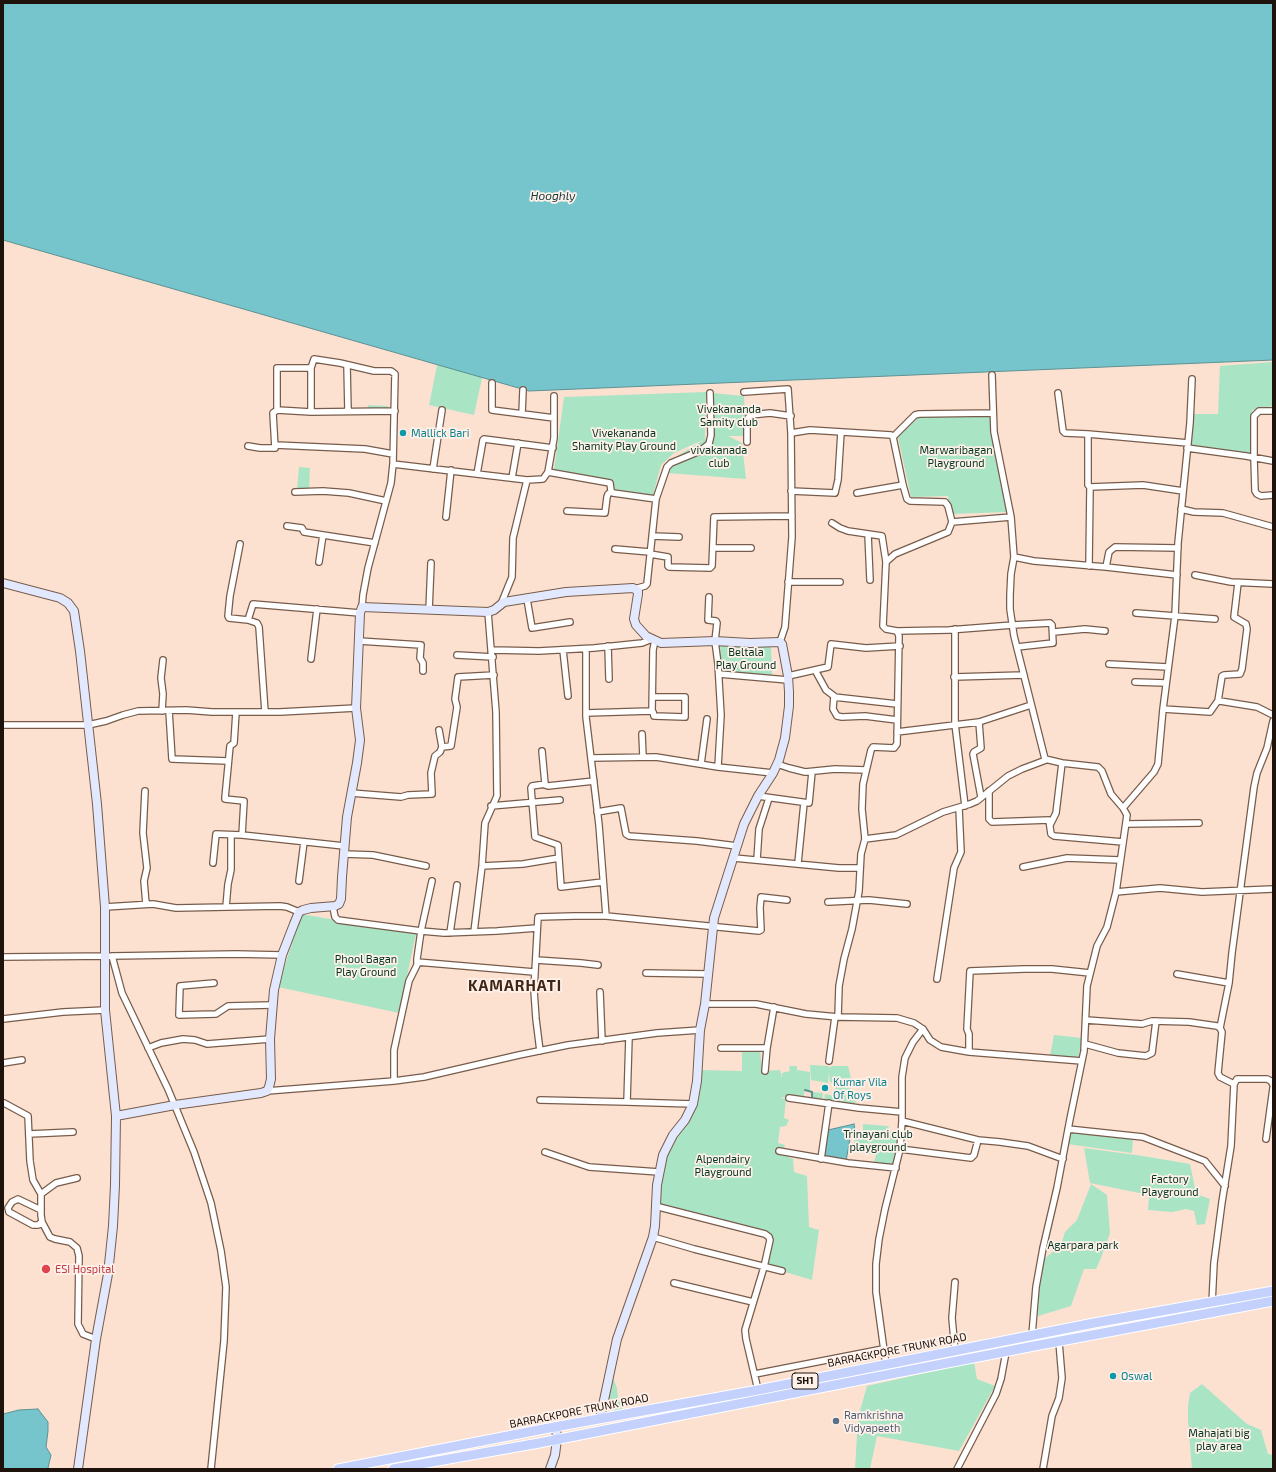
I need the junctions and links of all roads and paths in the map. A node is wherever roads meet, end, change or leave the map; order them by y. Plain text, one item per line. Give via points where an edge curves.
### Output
1 (347, 365) junction
2 (311, 368) junction
3 (992, 376) dead end
4 (1192, 379) dead end
5 (492, 383) dead end
6 (523, 390) dead end
7 (744, 392) dead end
8 (710, 393) dead end
9 (1058, 393) dead end
10 (554, 396) dead end
11 (277, 410) junction
12 (442, 410) dead end
13 (348, 411) junction
14 (395, 411) junction
15 (1273, 411) edge
16 (311, 412) junction
17 (992, 412) junction
18 (522, 414) junction
19 (791, 416) junction
20 (554, 418) junction
21 (841, 432) junction
22 (791, 433) junction
23 (1088, 434) junction
24 (893, 437) junction
25 (747, 442) dead end
26 (518, 443) junction
27 (276, 445) junction
28 (248, 446) dead end
29 (1188, 446) junction
30 (553, 448) junction
31 (394, 454) junction
32 (1254, 458) junction
33 (1273, 461) edge
34 (393, 464) junction
35 (433, 469) junction
36 (451, 470) junction
37 (548, 472) junction
38 (477, 474) junction
39 (512, 478) junction
40 (527, 480) junction
41 (903, 485) junction
42 (1090, 487) junction
43 (791, 491) junction
44 (1183, 491) junction
45 (295, 492) dead end
46 (611, 492) junction
47 (857, 493) dead end
48 (1273, 495) edge
49 (656, 499) junction
50 (386, 501) junction
51 (1181, 509) junction
52 (567, 511) dead end
53 (792, 516) junction
54 (446, 517) dead end
55 (1011, 517) junction
56 (952, 522) junction
57 (832, 523) dead end
58 (287, 526) dead end
59 (1273, 527) edge
60 (323, 534) junction
61 (868, 534) junction
62 (652, 536) junction
63 (679, 537) dead end
64 (375, 543) junction
65 (240, 544) dead end
66 (615, 548) dead end
67 (713, 548) junction
68 (751, 548) dead end
69 (1178, 548) junction
70 (650, 553) junction
71 (1014, 557) junction
72 (319, 562) dead end
73 (886, 562) junction
74 (431, 563) dead end
75 (1090, 566) junction
76 (1106, 567) junction
77 (1177, 575) junction
78 (1195, 575) dead end
79 (870, 580) dead end
80 (788, 582) junction
81 (840, 582) dead end
82 (3, 583) edge
83 (1238, 583) junction
84 (1273, 584) edge
85 (634, 589) junction
86 (709, 597) dead end
87 (527, 599) junction
88 (500, 604) junction
89 (317, 609) junction
90 (361, 610) junction
91 (429, 610) junction
92 (488, 612) junction
93 (1136, 613) dead end
94 (1175, 616) junction
95 (1215, 619) dead end
96 (248, 620) junction
97 (570, 622) dead end
98 (1013, 625) junction
99 (955, 629) junction
100 (897, 631) junction
101 (1105, 631) dead end
102 (1054, 632) junction
103 (653, 640) junction
104 (359, 641) junction
105 (715, 641) junction
106 (780, 642) junction
107 (608, 646) junction
108 (900, 646) junction
109 (1017, 647) junction
110 (586, 649) junction
111 (492, 650) junction
112 (563, 650) junction
113 (457, 655) dead end
114 (493, 657) junction
115 (311, 659) dead end
116 (162, 660) dead end
117 (1109, 664) dead end
118 (1168, 667) junction
119 (815, 670) junction
120 (423, 671) dead end
121 (719, 674) junction
122 (494, 675) junction
123 (1024, 676) junction
124 (954, 677) junction
125 (788, 678) junction
126 (608, 679) dead end
127 (1135, 682) dead end
128 (1166, 683) junction
129 (568, 696) dead end
130 (653, 697) junction
131 (834, 697) junction
132 (1218, 701) junction
133 (897, 704) junction
134 (1031, 706) junction
135 (356, 708) junction
136 (1163, 709) junction
137 (170, 710) junction
138 (162, 711) junction
139 (652, 711) junction
140 (236, 712) junction
141 (265, 712) junction
142 (586, 713) junction
143 (1273, 715) edge
144 (707, 719) dead end
145 (897, 720) junction
146 (1273, 721) edge
147 (979, 722) junction
148 (955, 724) junction
149 (3, 725) edge
150 (88, 725) junction
151 (439, 730) dead end
152 (897, 732) junction
153 (642, 734) dead end
154 (1271, 743) edge
155 (442, 747) junction
156 (542, 751) dead end
157 (643, 757) junction
158 (591, 758) junction
159 (1046, 760) junction
160 (228, 761) junction
161 (1062, 763) junction
162 (701, 764) junction
163 (777, 764) junction
164 (718, 767) junction
165 (866, 770) junction
166 (812, 772) junction
167 (773, 773) junction
168 (594, 781) junction
169 (545, 785) junction
170 (145, 791) dead end
171 (989, 791) junction
172 (351, 793) junction
173 (758, 796) junction
174 (769, 798) junction
175 (981, 798) junction
176 (560, 800) dead end
177 (532, 803) junction
178 (804, 803) junction
179 (491, 806) junction
180 (965, 806) junction
181 (959, 808) junction
182 (1123, 808) junction
183 (597, 812) junction
184 (1199, 823) dead end
185 (1126, 824) junction
186 (1050, 825) junction
187 (231, 835) junction
188 (242, 835) junction
189 (865, 839) junction
190 (304, 842) junction
191 (1123, 842) junction
192 (736, 846) junction
193 (344, 850) junction
194 (559, 858) junction
195 (734, 858) junction
196 (757, 860) junction
197 (1120, 860) junction
198 (798, 863) junction
199 (213, 864) dead end
200 (426, 866) dead end
201 (482, 866) junction
202 (1023, 867) dead end
203 (860, 868) junction
204 (299, 881) dead end
205 (432, 881) dead end
206 (603, 882) junction
207 (457, 885) dead end
208 (1273, 889) edge
209 (1241, 891) junction
210 (1116, 892) junction
211 (787, 900) dead end
212 (857, 900) junction
213 (828, 902) dead end
214 (146, 904) junction
215 (907, 904) dead end
216 (226, 906) junction
217 (105, 907) junction
218 (333, 907) junction
219 (299, 912) junction
220 (606, 916) junction
221 (713, 926) junction
222 (537, 928) junction
223 (421, 931) junction
224 (474, 932) junction
225 (450, 933) junction
226 (282, 955) junction
227 (109, 956) junction
228 (3, 957) edge
229 (536, 960) junction
230 (417, 962) junction
231 (598, 965) dead end
232 (534, 972) junction
233 (646, 973) dead end
234 (1090, 973) junction
235 (708, 974) junction
236 (1177, 974) dead end
237 (937, 980) dead end
238 (214, 983) dead end
239 (1229, 983) junction
240 (600, 992) dead end
241 (705, 1004) junction
242 (272, 1005) junction
243 (774, 1007) junction
244 (105, 1010) junction
245 (836, 1017) junction
246 (3, 1019) edge
247 (1086, 1020) junction
248 (1156, 1021) junction
249 (1220, 1028) junction
250 (700, 1030) junction
251 (923, 1030) junction
252 (629, 1037) junction
253 (270, 1039) junction
254 (602, 1041) junction
255 (1085, 1044) junction
256 (148, 1048) junction
257 (720, 1048) dead end
258 (767, 1048) junction
259 (540, 1051) junction
260 (969, 1052) junction
261 (22, 1060) dead end
262 (829, 1061) dead end
263 (1082, 1061) junction
264 (3, 1062) edge
265 (765, 1071) dead end
266 (394, 1081) junction
267 (1234, 1084) junction
268 (1273, 1087) edge
269 (267, 1091) junction
270 (789, 1098) dead end
271 (540, 1100) dead end
272 (4, 1102) edge
273 (627, 1102) junction
274 (829, 1103) junction
275 (693, 1104) junction
276 (175, 1105) junction
277 (902, 1112) junction
278 (116, 1116) junction
279 (902, 1121) junction
280 (1068, 1129) junction
281 (73, 1132) dead end
282 (29, 1134) junction
283 (1266, 1139) dead end
284 (978, 1140) junction
285 (900, 1148) junction
286 (779, 1151) dead end
287 (545, 1152) dead end
288 (821, 1159) junction
289 (1063, 1159) junction
290 (896, 1168) junction
291 (659, 1172) junction
292 (77, 1178) dead end
293 (1225, 1186) junction
294 (42, 1194) junction
295 (655, 1206) junction
296 (41, 1210) junction
297 (42, 1222) junction
298 (653, 1237) junction
299 (764, 1267) junction
300 (782, 1271) dead end
301 (955, 1282) dead end
302 (674, 1283) dead end
303 (1273, 1291) edge
304 (753, 1302) junction
305 (1273, 1302) edge
306 (1212, 1303) junction
307 (1032, 1335) junction
308 (96, 1339) junction
309 (1059, 1342) junction
310 (1034, 1346) junction
311 (883, 1349) junction
312 (955, 1351) junction
313 (1006, 1352) junction
314 (886, 1365) junction
315 (754, 1374) junction
316 (836, 1374) junction
317 (838, 1385) junction
318 (758, 1390) junction
319 (600, 1419) junction
320 (556, 1427) junction
321 (557, 1439) junction
322 (78, 1469) edge
323 (212, 1469) edge
324 (338, 1469) edge
325 (393, 1469) edge
326 (550, 1469) edge
327 (957, 1469) edge
328 (1043, 1469) edge

1 - 2 street via 316,359 312,361
1 - 13 street
1 - 14 street via 394,373
2 - 11 street via 277,368
2 - 16 street
3 - 17 street
4 - 29 street
5 - 18 street via 491,410
6 - 18 street
7 - 19 street via 788,389
8 - 49 street via 709,444 668,466
9 - 23 street via 1063,431
10 - 20 street
11 - 16 street
11 - 27 street via 273,413
12 - 35 street
13 - 14 street
13 - 16 street
14 - 31 street
15 - 32 street via 1255,414
17 - 24 street via 915,415
17 - 55 street
18 - 20 street
19 - 22 street
19 - 25 street via 751,415 747,424
20 - 30 street
21 - 22 street via 810,430
21 - 24 street
21 - 43 street via 835,493
22 - 43 street
23 - 29 street
23 - 42 street
24 - 41 street
26 - 30 street
26 - 38 street via 483,439
26 - 39 street
27 - 28 street via 274,449
27 - 31 street via 365,449
29 - 32 street
29 - 44 street
30 - 37 street
31 - 34 street
32 - 33 street
32 - 48 street via 1255,491 1261,496
34 - 35 street
34 - 50 street
35 - 36 street
36 - 38 street
36 - 54 street
37 - 40 street via 543,479
37 - 46 street via 610,484
38 - 39 street
39 - 40 street
40 - 88 street via 513,538 512,577
41 - 47 street
41 - 56 street via 910,502 945,502
42 - 44 street via 1143,484
42 - 75 street
43 - 53 street
44 - 51 street
45 - 50 street via 349,493
46 - 49 street
46 - 52 street via 608,494 604,513
49 - 62 street
50 - 64 street
51 - 59 street via 1223,513
51 - 69 street
53 - 67 street via 715,516
53 - 80 street
55 - 56 street
55 - 71 street
56 - 73 street via 948,532 895,554
57 - 61 street via 848,531
58 - 60 street via 302,528 304,532
60 - 64 street
60 - 72 street
61 - 73 street via 882,536
61 - 79 street
62 - 63 street
62 - 70 street
64 - 90 street
65 - 96 street via 228,616
66 - 70 street
67 - 68 street
67 - 70 street via 710,568 669,568 668,557
69 - 76 street via 1115,547 1109,552
69 - 77 street
70 - 85 street via 647,584
71 - 75 street
71 - 98 street via 1010,584
73 - 100 street via 883,626
74 - 91 street
75 - 76 street
76 - 77 street
77 - 94 street
78 - 83 street
80 - 81 street
80 - 106 street via 785,627
82 - 150 street via 60,598 74,611
83 - 84 street
83 - 132 street via 1234,617 1246,624 1247,629 1242,669 1240,674 1222,676
85 - 87 street via 566,592
85 - 103 street via 638,594 634,622
86 - 105 street via 708,620 717,623
87 - 88 street
87 - 97 street via 532,628
88 - 92 street
89 - 90 street
89 - 96 street via 253,604
89 - 115 street
90 - 91 street
90 - 104 street
91 - 92 street
92 - 111 street
93 - 94 street
94 - 95 street
94 - 118 street
96 - 141 street via 259,626
98 - 99 street
98 - 102 street via 1050,623
98 - 109 street
99 - 100 street
99 - 124 street
100 - 108 street
101 - 102 street via 1085,629
102 - 109 street via 1053,644
103 - 105 street via 666,643
103 - 107 street
103 - 130 street
104 - 120 street via 421,645
104 - 135 street
105 - 106 street via 750,644
105 - 121 street
106 - 125 street
107 - 110 street
107 - 126 street
108 - 119 street via 866,648 831,644 829,666
108 - 133 street
109 - 123 street
110 - 112 street
110 - 142 street
111 - 112 street
111 - 114 street
112 - 129 street
113 - 114 street
114 - 122 street
116 - 138 street
117 - 118 street
118 - 128 street
119 - 125 street
119 - 131 street via 826,690
121 - 125 street
121 - 164 street via 721,715
122 - 155 street via 458,677 455,699 457,707 451,746
122 - 179 street via 497,796
123 - 124 street
123 - 134 street
124 - 148 street
125 - 163 street via 788,722
127 - 128 street
128 - 136 street
130 - 139 street
130 - 139 street via 685,696 685,717 654,716
131 - 133 street
131 - 145 street via 833,709 839,717 865,716
132 - 136 street via 1210,712
132 - 143 street via 1257,707
133 - 145 street
134 - 147 street
134 - 159 street
135 - 141 street
135 - 172 street via 360,740
136 - 182 street via 1158,764
137 - 138 street
137 - 140 street
137 - 160 street via 172,759
138 - 150 street via 123,714
139 - 142 street
140 - 141 street
140 - 160 street via 234,743 230,746
142 - 158 street
144 - 162 street
145 - 152 street
146 - 154 street
147 - 148 street
147 - 175 street via 981,748 973,754
148 - 152 street
148 - 180 street
149 - 150 street
150 - 217 street
151 - 155 street
152 - 165 street via 895,747 871,749
153 - 157 street
154 - 209 street via 1257,773 1254,787
155 - 172 street via 435,756 431,769 431,795 401,797
156 - 169 street
157 - 158 street
157 - 162 street
158 - 168 street
159 - 161 street
159 - 171 street via 1015,773
160 - 188 street via 225,799 244,801
161 - 182 street via 1098,767 1111,794
161 - 186 street via 1056,813
162 - 164 street
163 - 166 street
163 - 167 street
164 - 167 street
165 - 166 street via 835,769
165 - 189 street via 862,809
166 - 178 street via 810,802
167 - 173 street
168 - 169 street
168 - 183 street
169 - 177 street via 532,786
170 - 214 street via 143,833 147,868 144,881
171 - 175 street
171 - 186 street via 989,819 992,822 1049,820
172 - 193 street
173 - 174 street
173 - 192 street
174 - 178 street
174 - 196 street via 759,829
175 - 180 street
176 - 177 street
177 - 179 street
177 - 194 street via 535,837 556,843
178 - 198 street
179 - 201 street via 485,823
180 - 181 street
181 - 189 street via 936,815 896,835
181 - 237 street via 961,852 954,868
182 - 185 street via 1127,815
183 - 192 street via 621,808 626,834 629,836
183 - 206 street
184 - 185 street
185 - 191 street
186 - 191 street via 1051,834 1054,836
187 - 188 street
187 - 199 street via 215,835
187 - 216 street
188 - 190 street
189 - 203 street
190 - 193 street
190 - 204 street
191 - 197 street
192 - 195 street
193 - 200 street
193 - 218 street via 341,902
194 - 201 street via 523,864
194 - 206 street via 560,886
195 - 196 street
195 - 221 street
196 - 198 street
197 - 202 street via 1067,858
197 - 210 street
198 - 203 street
201 - 224 street
203 - 212 street
205 - 223 street
206 - 220 street
207 - 225 street
208 - 209 street
209 - 210 street via 1202,892 1160,888
209 - 239 street
210 - 234 street via 1107,927 1097,946
211 - 221 street via 761,897 760,931
212 - 213 street
212 - 215 street
212 - 245 street via 839,986
214 - 216 street via 176,908
214 - 217 street
216 - 219 street via 280,906
217 - 227 street
218 - 219 street via 308,908
218 - 223 street via 338,920
219 - 226 street
220 - 221 street
220 - 222 street via 539,917
221 - 235 street
222 - 224 street
222 - 229 street
223 - 225 street
223 - 230 street
224 - 225 street
226 - 227 street
226 - 242 street
227 - 228 street
227 - 244 street
227 - 256 street via 122,993
229 - 231 street
229 - 232 street
230 - 232 street
230 - 266 street via 409,981 394,1050
232 - 259 street
233 - 235 street
234 - 247 street
234 - 260 street via 1045,969 970,971
235 - 241 street
236 - 239 street
238 - 242 street via 180,986 179,1015 216,1014 228,1006
239 - 249 street
240 - 254 street
241 - 243 street via 756,1004
241 - 250 street
242 - 253 street
243 - 245 street
243 - 258 street
244 - 246 street
244 - 278 street
245 - 251 street via 896,1018 914,1023
245 - 262 street
247 - 248 street via 1128,1024
247 - 255 street
248 - 249 street via 1188,1022
248 - 255 street via 1152,1052 1146,1056 1118,1053
249 - 267 street via 1222,1032 1218,1073 1220,1077
250 - 252 street
250 - 275 street
251 - 260 street via 930,1040 941,1047
251 - 277 street via 905,1058
252 - 254 street
252 - 273 street
253 - 256 street via 207,1044 183,1039
253 - 269 street via 270,1083
254 - 259 street
255 - 263 street
256 - 276 street
257 - 258 street
258 - 265 street
259 - 266 street via 439,1074
260 - 263 street
261 - 264 street
263 - 280 street
266 - 269 street
267 - 268 street via 1237,1079 1267,1079
267 - 293 street via 1231,1146
268 - 283 street
269 - 276 street
270 - 274 street
271 - 273 street
272 - 282 street via 28,1116
273 - 275 street
274 - 277 street
274 - 288 street
275 - 291 street via 666,1147
276 - 278 street
276 - 323 street via 211,1203 226,1287
277 - 279 street
278 - 308 street via 113,1226 108,1274
279 - 284 street
279 - 285 street
280 - 289 street
280 - 293 street via 1143,1136 1205,1161
281 - 282 street
282 - 294 street via 33,1180
284 - 285 street via 971,1158
284 - 289 street via 1028,1146
285 - 290 street
286 - 288 street
287 - 291 street via 589,1167
288 - 290 street
289 - 307 street via 1038,1279
290 - 311 street via 880,1231 876,1264 876,1292
291 - 295 street
292 - 294 street via 56,1183
293 - 306 street via 1214,1263
294 - 296 street
295 - 298 street
295 - 299 street via 767,1235 770,1240
296 - 297 street
296 - 297 street via 18,1199 8,1208 9,1212 33,1225
297 - 308 street via 50,1237 70,1242 77,1248 78,1324 83,1334
298 - 299 street
298 - 319 street via 617,1339
299 - 300 street
299 - 304 street
301 - 312 street via 952,1318
302 - 304 street
303 - 306 main road, BARRACKPORE TRUNK ROAD / SH1
304 - 315 street via 745,1334
305 - 309 main road, BARRACKPORE TRUNK ROAD / SH1
306 - 307 main road, BARRACKPORE TRUNK ROAD / SH1
307 - 310 street
307 - 312 main road, BARRACKPORE TRUNK ROAD / SH1
308 - 322 street
309 - 310 main road, BARRACKPORE TRUNK ROAD / SH1
309 - 328 street via 1062,1378 1059,1398 1052,1416
310 - 313 main road, BARRACKPORE TRUNK ROAD / SH1
311 - 314 street
311 - 315 street
312 - 314 main road, BARRACKPORE TRUNK ROAD / SH1
313 - 317 main road, BARRACKPORE TRUNK ROAD / SH1
313 - 327 street via 996,1394
314 - 316 main road, BARRACKPORE TRUNK ROAD / SH1
315 - 318 street
316 - 317 main road
316 - 318 main road, BARRACKPORE TRUNK ROAD / SH1
317 - 321 main road, BARRACKPORE TRUNK ROAD / SH1
318 - 319 main road, BARRACKPORE TRUNK ROAD / SH1
319 - 320 main road, BARRACKPORE TRUNK ROAD / SH1
320 - 321 street
320 - 324 main road, BARRACKPORE TRUNK ROAD / SH1
321 - 325 main road, BARRACKPORE TRUNK ROAD / SH1
321 - 326 street

